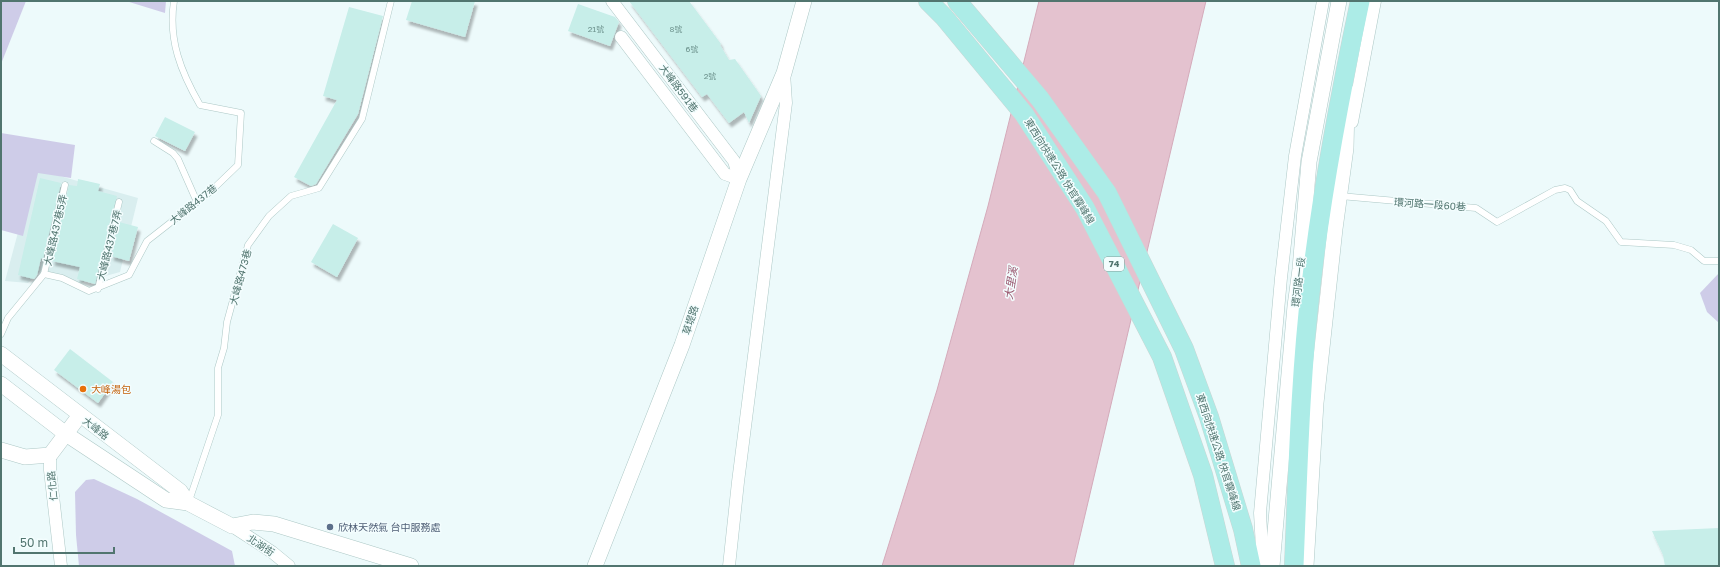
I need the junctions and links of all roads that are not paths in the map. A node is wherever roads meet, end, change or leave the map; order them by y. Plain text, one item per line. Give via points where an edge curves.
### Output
1 (174, 1) edge
2 (391, 1) edge
3 (612, 1) edge
4 (804, 1) edge
5 (928, 1) edge
6 (957, 1) edge
7 (1323, 1) edge
8 (1339, 1) edge
9 (1361, 1) edge
10 (1375, 1) edge
11 (621, 37) dead end
12 (784, 73) junction
13 (154, 141) dead end
14 (1346, 148) junction
15 (739, 179) junction
16 (65, 185) dead end
17 (1340, 196) junction
18 (119, 202) dead end
19 (197, 202) junction
20 (1719, 261) edge
21 (44, 274) junction
22 (98, 289) junction
23 (1, 334) edge
24 (1, 354) edge
25 (1, 384) edge
26 (80, 416) junction
27 (66, 434) junction
28 (1, 450) edge
29 (50, 455) junction
30 (188, 503) junction
31 (232, 526) junction
32 (61, 566) edge
33 (289, 566) edge
34 (411, 566) edge
35 (595, 566) edge
36 (730, 566) edge
37 (1225, 566) edge
38 (1251, 566) edge
39 (1263, 566) edge
40 (1272, 566) edge
41 (1294, 566) edge
42 (1306, 566) edge

1 - 19 lane, 大峰路437巷 via 174,41 179,65 200,105 241,113 238,165
2 - 30 lane, 大峰路473巷 via 362,119 319,188 291,196 269,216 248,245 227,322 224,348 218,368 218,415
3 - 15 street, 大峰路591巷 via 734,161
4 - 12 street, 草堤路
5 - 37 highway, 東西向快速公路 快官霧峰線 / 74 via 1024,114 1085,208 1162,357 1204,475
6 - 38 highway, 東西向快速公路 快官霧峰線 / 74 via 1040,99 1107,193 1184,348 1209,418 1243,529
7 - 39 street, 環河路一段 via 1295,156 1281,278 1260,513
8 - 40 street, 環河路一段 via 1309,162
9 - 14 street via 1358,50 1347,104
9 - 41 highway via 1340,95 1311,284 1301,401
10 - 14 street
11 - 15 street via 725,174
12 - 15 street, 草堤路
12 - 36 street, 草堤路 via 786,103 738,482
13 - 19 lane via 178,159
14 - 17 street
15 - 35 street, 草堤路 via 682,345
16 - 21 lane, 大峰路437巷5弄
17 - 20 lane, 環河路一段60巷 via 1476,208 1497,222 1555,190 1565,188 1573,193 1577,201 1606,221 1621,242 1674,245 1691,250 1704,261
17 - 42 street via 1316,403
18 - 22 lane, 大峰路437巷7弄
19 - 22 lane, 大峰路437巷 via 147,241 129,275
21 - 22 lane via 62,278 89,291
21 - 23 lane via 8,318
24 - 26 street, 大峰路
25 - 27 street, 大峰路
26 - 27 street
26 - 30 street, 大峰路 via 180,491
27 - 29 street
27 - 30 street, 大峰路 via 166,500
28 - 29 street via 25,457
29 - 32 street, 仁化路
30 - 31 street, 大峰路
31 - 33 street, 北湖街
31 - 34 street via 253,522 274,524

